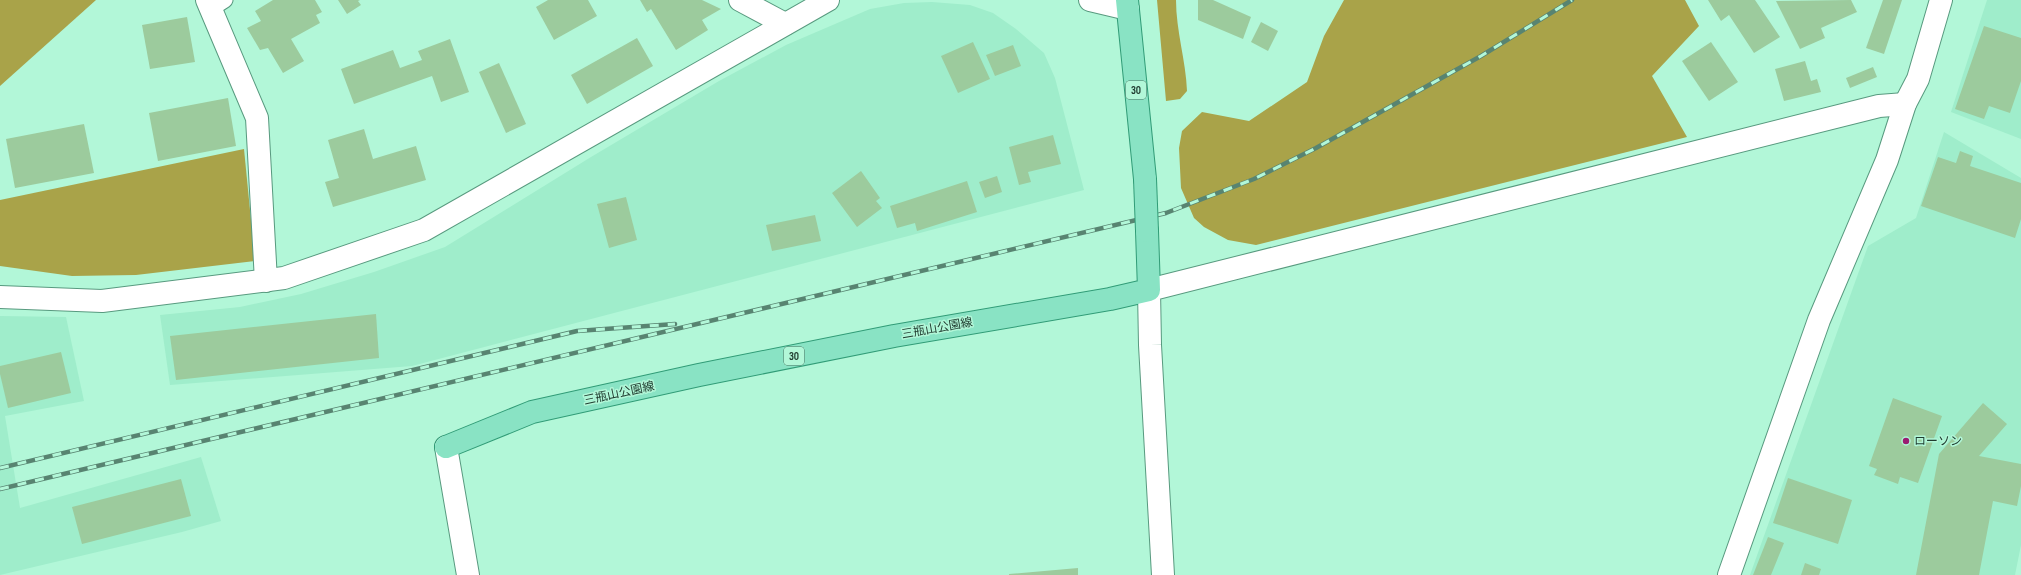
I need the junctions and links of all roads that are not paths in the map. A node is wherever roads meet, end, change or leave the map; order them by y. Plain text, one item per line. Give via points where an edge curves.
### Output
1 (740, 0) edge
2 (828, 0) edge
3 (1090, 0) edge
4 (1941, 0) edge
5 (214, 3) edge
6 (1128, 5) edge
7 (785, 24) junction
8 (1905, 104) junction
9 (266, 280) junction
10 (1149, 290) junction
11 (0, 297) edge
12 (446, 447) joint
13 (468, 575) edge
14 (1163, 575) edge
15 (1729, 575) edge

1 - 7 street
2 - 7 street
3 - 6 street
4 - 8 street via 1918,79
5 - 9 street via 257,118
6 - 10 main road, 30, bridge via 1145,179
7 - 9 street via 424,230 284,278
8 - 10 street via 1879,106
8 - 15 street via 1887,160 1819,320
9 - 11 street via 102,301
10 - 12 main road, 三瓶山公園線 / 30 via 894,336 532,412
10 - 14 street
12 - 13 street

